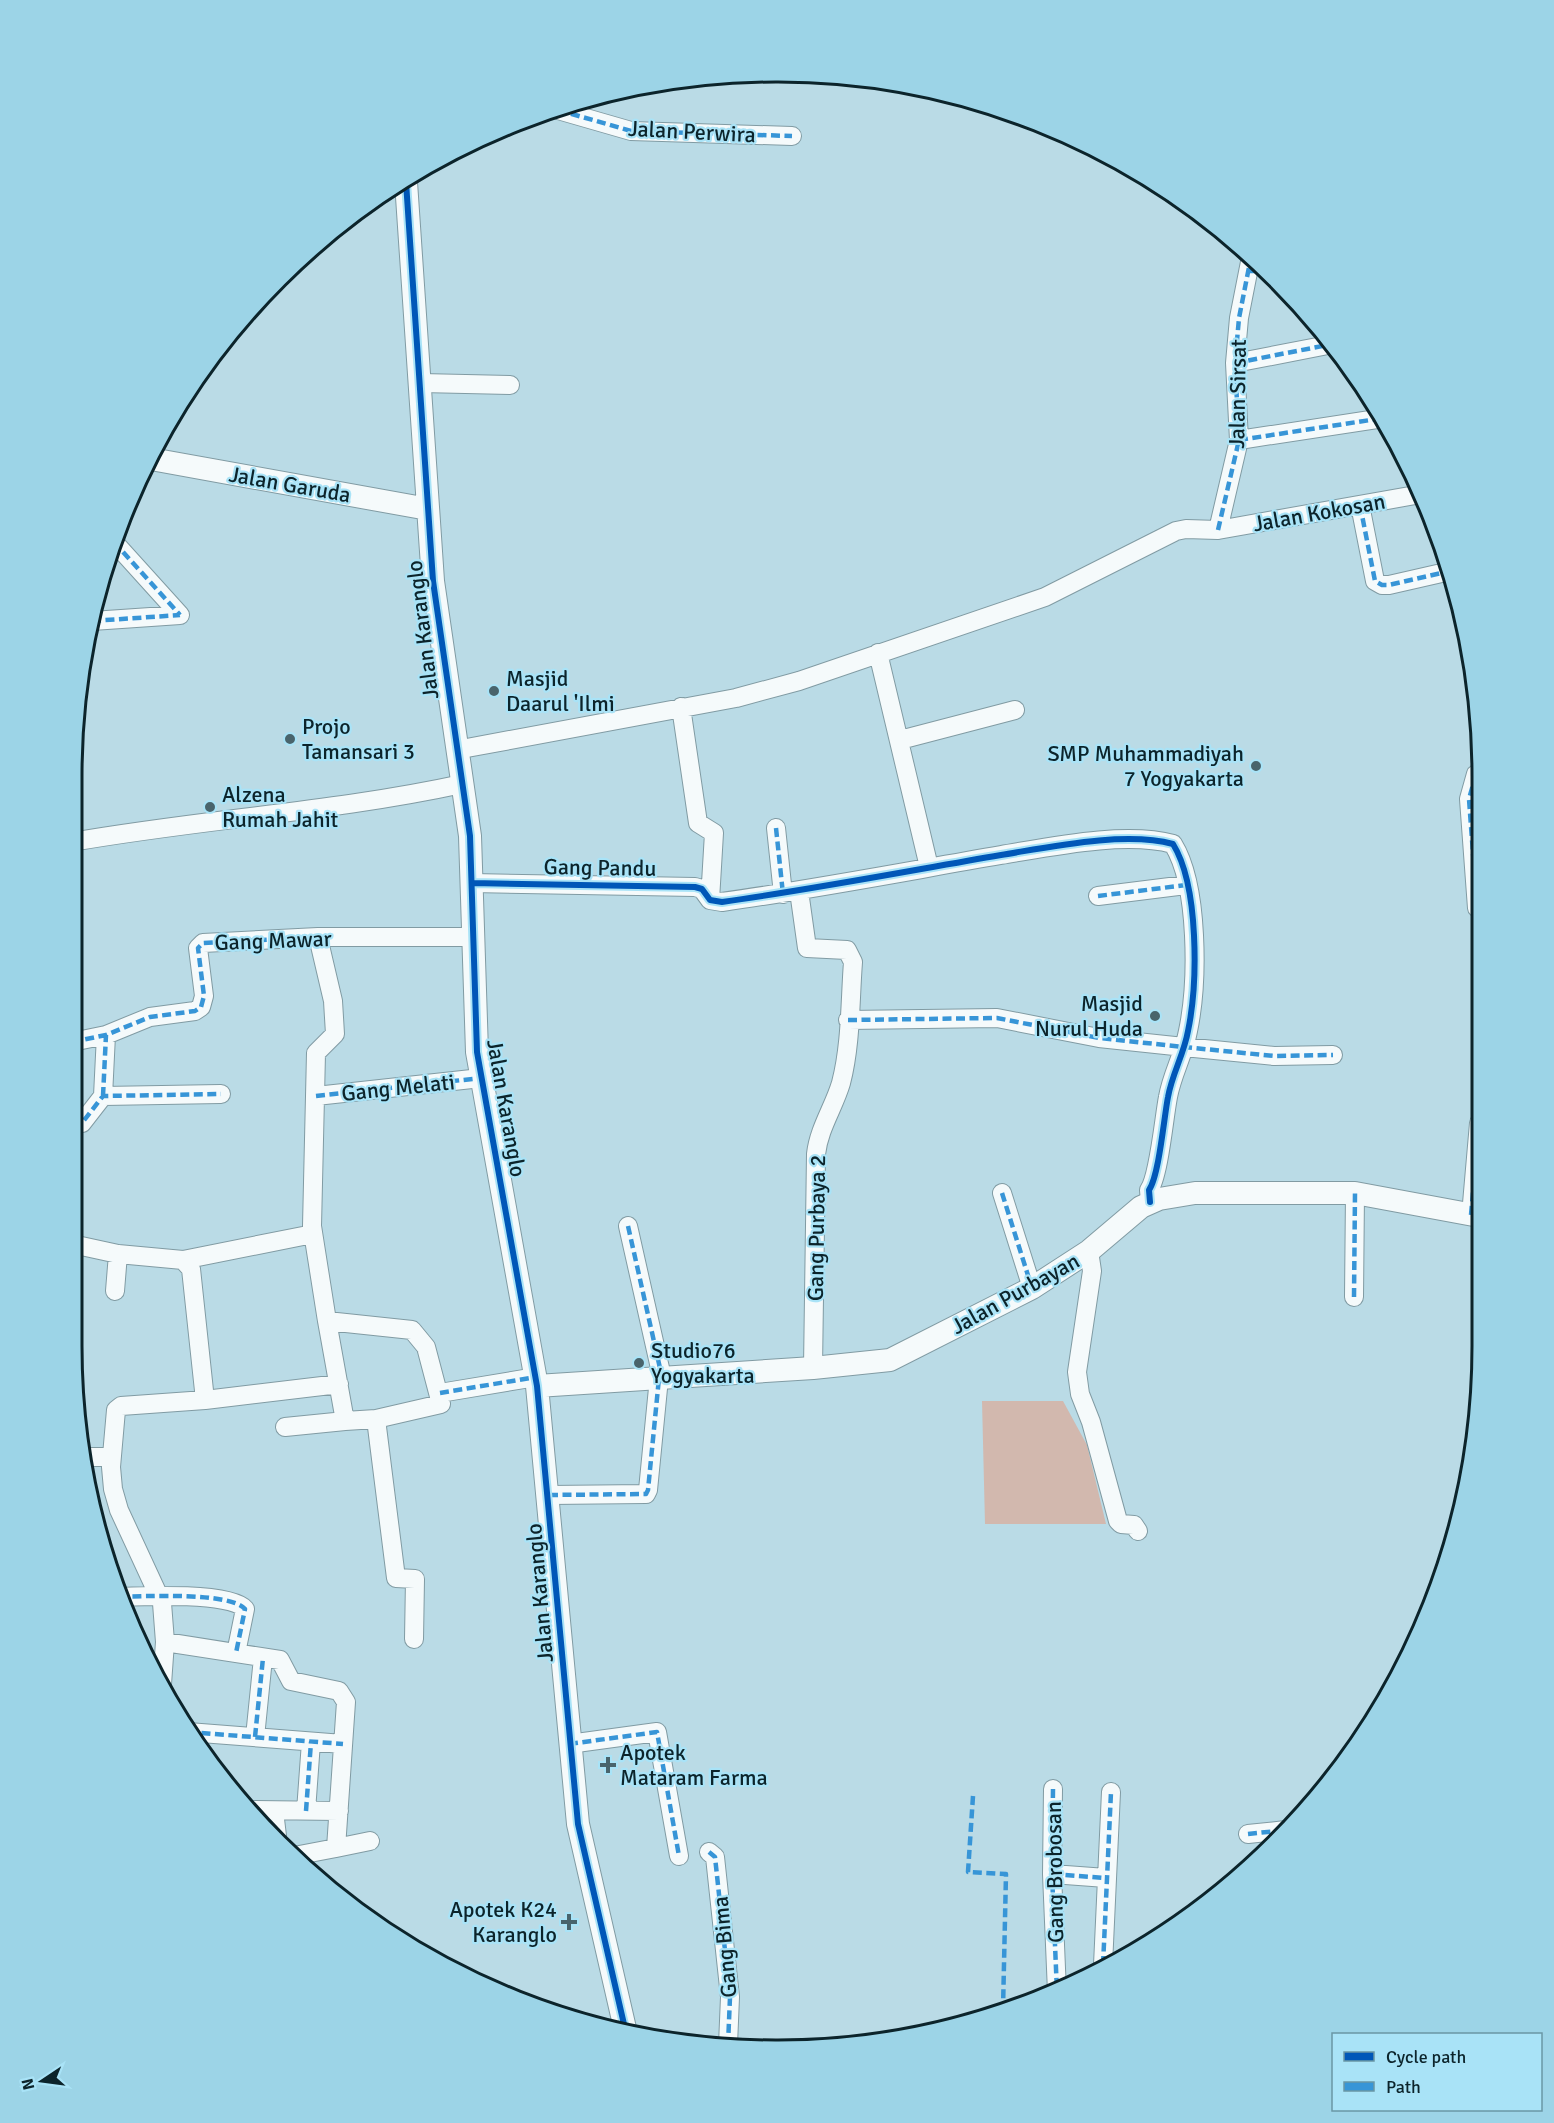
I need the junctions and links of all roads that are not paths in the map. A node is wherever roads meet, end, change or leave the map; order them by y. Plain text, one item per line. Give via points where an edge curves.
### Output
1 (572, 114) edge
2 (792, 136) dead end
3 (406, 191) edge
4 (1253, 272) edge
5 (1322, 346) edge
6 (1235, 363) junction
7 (421, 383) junction
8 (510, 385) dead end
9 (1371, 419) edge
10 (1239, 440) junction
11 (159, 460) edge
12 (1412, 496) edge
13 (1360, 505) junction
14 (428, 509) junction
15 (1218, 530) junction
16 (121, 549) edge
17 (1441, 573) edge
18 (101, 620) edge
19 (878, 653) junction
20 (681, 707) junction
21 (1015, 710) dead end
22 (900, 740) junction
23 (456, 750) junction
24 (462, 784) junction
25 (1472, 788) edge
26 (776, 828) dead end
27 (83, 840) edge
28 (1472, 840) edge
29 (929, 867) junction
30 (472, 883) junction
31 (1186, 885) junction
32 (791, 892) junction
33 (1098, 896) dead end
34 (716, 901) junction
35 (318, 937) junction
36 (474, 937) junction
37 (848, 1020) junction
38 (106, 1035) junction
39 (83, 1040) edge
40 (1184, 1047) junction
41 (1333, 1055) dead end
42 (481, 1078) junction
43 (221, 1094) dead end
44 (103, 1096) junction
45 (316, 1096) junction
46 (83, 1121) edge
47 (1002, 1193) dead end
48 (1354, 1193) junction
49 (1150, 1202) junction
50 (1472, 1215) edge
51 (628, 1226) dead end
52 (313, 1234) junction
53 (83, 1246) edge
54 (1089, 1251) junction
55 (117, 1254) junction
56 (183, 1260) junction
57 (1032, 1288) junction
58 (115, 1291) dead end
59 (1354, 1297) dead end
60 (327, 1322) junction
61 (813, 1368) junction
62 (660, 1378) junction
63 (536, 1381) junction
64 (339, 1384) junction
65 (440, 1393) junction
66 (205, 1400) junction
67 (376, 1419) junction
68 (345, 1421) junction
69 (285, 1427) dead end
70 (92, 1457) edge
71 (111, 1457) junction
72 (549, 1495) junction
73 (1138, 1531) dead end
74 (129, 1597) edge
75 (158, 1597) junction
76 (414, 1639) dead end
77 (165, 1642) junction
78 (236, 1653) junction
79 (263, 1658) junction
80 (163, 1669) edge
81 (201, 1733) edge
82 (255, 1737) junction
83 (310, 1742) junction
84 (343, 1744) junction
85 (569, 1744) junction
86 (1053, 1789) dead end
87 (1111, 1792) dead end
88 (261, 1810) edge
89 (274, 1810) junction
90 (306, 1810) junction
91 (339, 1811) junction
92 (276, 1826) edge
93 (1273, 1831) edge
94 (1248, 1834) dead end
95 (370, 1841) dead end
96 (336, 1848) junction
97 (709, 1852) dead end
98 (304, 1854) edge
99 (679, 1856) dead end
100 (1052, 1874) junction
101 (1106, 1878) junction
102 (1103, 1958) edge
103 (1057, 1982) edge
104 (624, 2023) edge
105 (728, 2039) edge

1 - 2 street, Jalan Perwira via 631,130
3 - 7 street, Jalan Karanglo
4 - 6 street, Jalan Sirsat
5 - 6 street
6 - 10 street, Jalan Sirsat
7 - 8 street
7 - 14 street, Jalan Karanglo
9 - 10 street
10 - 15 street, Jalan Sirsat
11 - 14 street, Jalan Garuda
12 - 13 street, Jalan Kokosan
13 - 15 street, Jalan Kokosan
13 - 17 street via 1375,580 1389,585
14 - 23 street, Jalan Karanglo via 433,581
15 - 19 street, Jalan Kokosan via 1176,531 1045,597
16 - 18 street via 180,615
19 - 20 street, Jalan Kokosan via 788,684
19 - 22 street
20 - 23 street, Jalan Kokosan
20 - 34 street via 698,823 714,833
21 - 22 street
22 - 29 street
23 - 24 street, Jalan Karanglo
24 - 27 street via 388,800
24 - 30 street, Jalan Karanglo
25 - 28 street
26 - 32 street
29 - 31 street via 1040,848 1160,840 1173,843
29 - 32 street
30 - 34 street, Gang Pandu via 695,887
30 - 36 street, Jalan Karanglo
31 - 33 street
31 - 40 street via 1194,954 1189,1030
32 - 34 street
32 - 37 street, Gang Purbaya 2 via 807,948 848,950 852,956
35 - 36 street, Gang Mawar
35 - 38 street, Gang Mawar via 202,943 198,948 204,996 201,1007 150,1017
35 - 45 street via 333,1001 335,1035 316,1053
36 - 42 street, Jalan Karanglo
37 - 40 street via 997,1018 1098,1038
37 - 61 street, Gang Purbaya 2 via 841,1082 821,1130 816,1154
38 - 39 street, Gang Mawar
38 - 44 street
40 - 41 street via 1274,1056
40 - 49 street via 1169,1090
42 - 45 street, Gang Melati
42 - 63 street, Jalan Karanglo
43 - 44 street
44 - 46 street
45 - 52 street
47 - 57 street
48 - 49 street, Jalan Purbayan via 1195,1193
48 - 50 street, Jalan Purbayan
48 - 59 street
49 - 54 street, Jalan Purbayan
51 - 62 street
52 - 56 street
52 - 60 street
53 - 55 street
54 - 57 street, Jalan Purbayan
54 - 73 street via 1092,1271 1078,1387 1118,1521 1134,1525
55 - 56 street
55 - 58 street
56 - 66 street via 192,1269
57 - 61 street, Jalan Purbayan via 901,1356
60 - 64 street
60 - 65 street via 412,1330 426,1347
61 - 62 street, Jalan Purbayan
62 - 63 street, Jalan Purbayan
62 - 72 street via 646,1494
63 - 65 street
63 - 72 street, Jalan Karanglo
64 - 66 street
64 - 68 street
65 - 67 street via 439,1405
66 - 71 street via 121,1406 116,1410
67 - 68 street
67 - 76 street via 396,1578 416,1579
68 - 69 street
70 - 71 street
71 - 75 street via 119,1510
72 - 85 street, Jalan Karanglo
74 - 75 street
75 - 77 street via 164,1609
75 - 78 street via 209,1598 244,1606
77 - 78 street
77 - 80 street
78 - 79 street
79 - 82 street
79 - 84 street via 280,1660 291,1681 339,1691 346,1702
81 - 82 street
82 - 83 street
83 - 84 street
83 - 90 street
84 - 91 street
85 - 99 street via 657,1731
85 - 104 street, Jalan Karanglo via 579,1833
86 - 100 street, Gang Brobosan
87 - 101 street
88 - 89 street
89 - 90 street
89 - 92 street
90 - 91 street
91 - 96 street
93 - 94 street
95 - 96 street
96 - 98 street
97 - 105 street, Gang Bima via 715,1857 730,1997
100 - 101 street
100 - 103 street, Gang Brobosan
101 - 102 street

